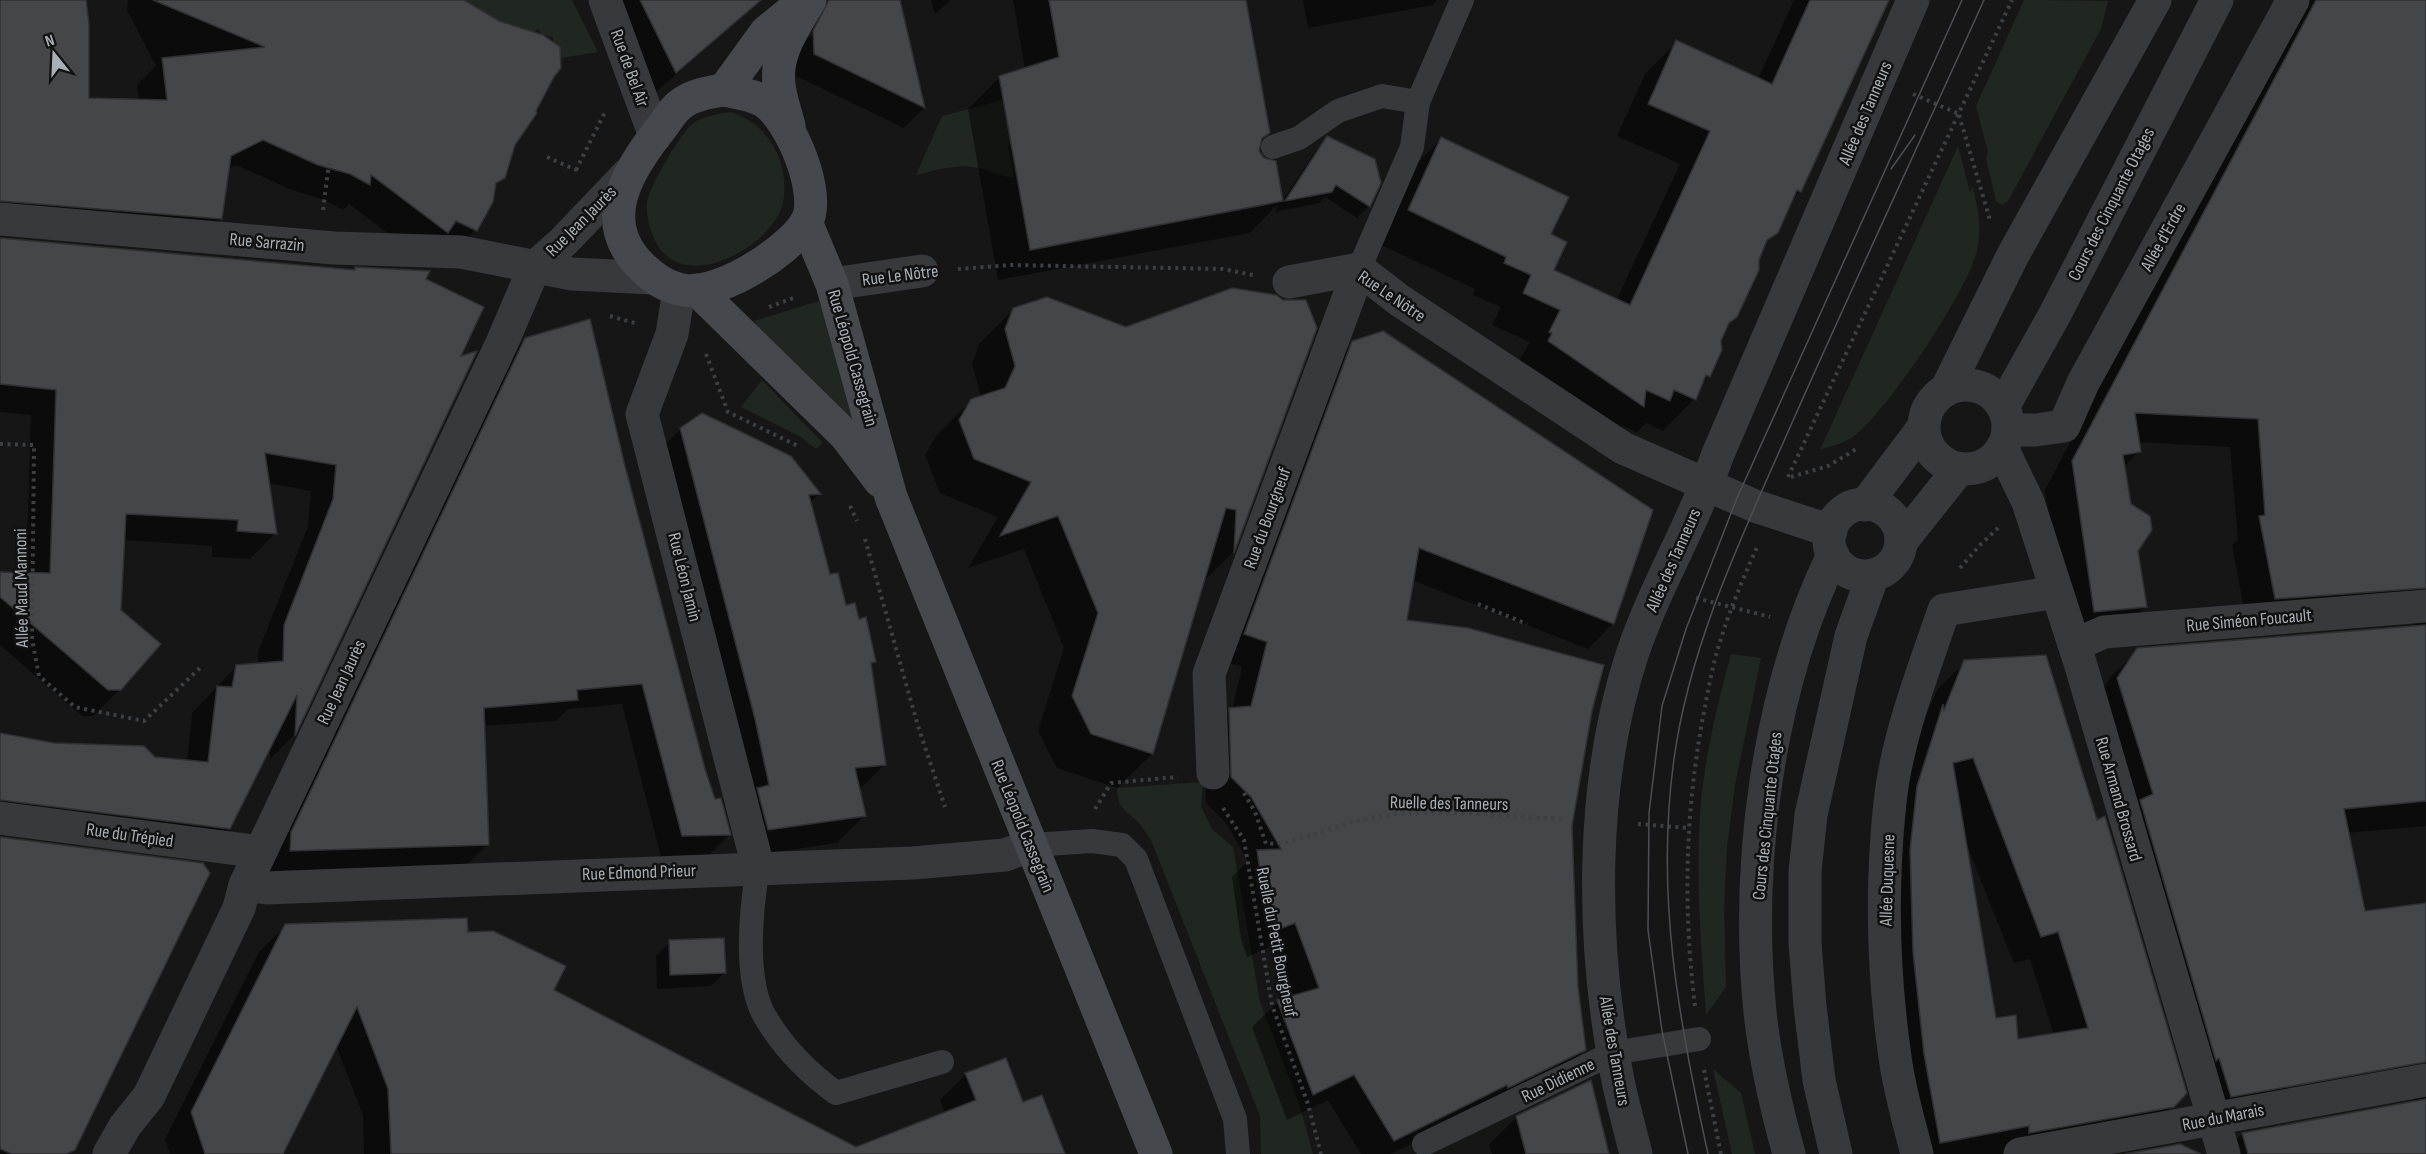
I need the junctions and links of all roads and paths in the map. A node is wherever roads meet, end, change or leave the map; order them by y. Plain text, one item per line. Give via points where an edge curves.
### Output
1 (605, 0) edge
2 (808, 0) edge
3 (1462, 0) edge
4 (1913, 0) edge
5 (2012, 0) edge
6 (2155, 0) edge
7 (2217, 0) edge
8 (2293, 0) edge
9 (1879, 80) junction
10 (638, 86) junction
11 (724, 90) junction
12 (1418, 102) junction
13 (1959, 114) junction
14 (789, 128) junction
15 (655, 136) junction
16 (1273, 147) dead end
17 (547, 157) dead end
18 (329, 163) dead end
19 (571, 168) dead end
20 (576, 170) dead end
21 (628, 174) junction
22 (0, 219) edge
23 (806, 222) junction
24 (1993, 230) dead end
25 (319, 246) junction
26 (534, 268) junction
27 (1359, 269) junction
28 (922, 271) joint
29 (1289, 282) joint
30 (832, 284) junction
31 (676, 286) junction
32 (704, 347) dead end
33 (1946, 390) junction
34 (1923, 428) junction
35 (2004, 428) junction
36 (0, 444) edge
37 (806, 452) dead end
38 (1959, 469) junction
39 (1707, 486) junction
40 (891, 497) junction
41 (847, 501) dead end
42 (2028, 502) junction
43 (1864, 505) junction
44 (1773, 512) junction
45 (1901, 542) junction
46 (1832, 543) junction
47 (1874, 575) junction
48 (2057, 592) junction
49 (1478, 604) dead end
50 (2426, 606) edge
51 (1944, 610) junction
52 (1527, 624) dead end
53 (2074, 645) junction
54 (201, 668) dead end
55 (1213, 773) junction
56 (1111, 783) dead end
57 (945, 807) dead end
58 (0, 818) edge
59 (1600, 821) junction
60 (1688, 828) junction
61 (1032, 845) junction
62 (260, 852) junction
63 (758, 867) junction
64 (245, 885) junction
65 (1699, 1039) junction
66 (1613, 1053) junction
67 (942, 1062) dead end
68 (2426, 1080) edge
69 (149, 1096) junction
70 (2214, 1119) junction
71 (1424, 1144) dead end
72 (109, 1154) edge
73 (135, 1154) edge
74 (1156, 1154) edge
75 (1238, 1154) edge
76 (1321, 1154) edge
77 (1636, 1154) edge
78 (1721, 1154) edge
79 (1789, 1154) edge
80 (1836, 1154) edge
81 (1917, 1154) edge
82 (2020, 1154) edge
83 (2224, 1154) edge

1 - 10 street, Rue de Bel Air
2 - 11 main road via 766,32
2 - 14 main road via 779,62 778,84
3 - 12 lane
4 - 9 street, Allée des Tanneurs
5 - 13 path
6 - 33 street, Cours des Cinquante Otages via 2013,255
7 - 35 street, Cours des Cinquante Otages via 2054,316
8 - 35 street, Allée d'Erdre via 2083,382 2064,426 2036,430
9 - 13 path
9 - 39 street, Allée des Tanneurs
10 - 15 street, Rue de Bel Air
10 - 20 path via 609,106
11 - 14 main road via 763,101
11 - 15 main road via 705,93 681,104
12 - 16 lane via 1382,96 1338,111 1299,138
12 - 27 lane via 1412,147
13 - 24 path
13 - 44 path
14 - 23 main road via 798,147 808,191
15 - 21 main road
17 - 19 path
18 - 25 path
21 - 26 street, Rue Jean Jaurès
21 - 31 main road via 620,198 622,239 630,255
22 - 25 street, Rue Sarrazin
23 - 30 main road, Rue Léopold Cassegrain
23 - 31 main road via 757,266 725,283
25 - 26 street, Rue Sarrazin via 461,252
26 - 31 street, Rue Jean Jaurès
26 - 62 street, Rue Jean Jaurès
27 - 29 street, Rue Le Nôtre
27 - 39 street, Rue Le Nôtre via 1399,300 1623,447
27 - 55 street, Rue du Bourgneuf via 1209,674
28 - 29 path, Rue Le Nôtre via 1011,265 1223,269
28 - 30 street, Rue Le Nôtre
30 - 40 main road, Rue Léopold Cassegrain
31 - 40 main road, Rue Léopold Cassegrain via 846,436
31 - 63 street, Rue Léon Jamin via 672,334 642,414
32 - 37 path via 728,412
33 - 34 street, Cours des Cinquante Otages via 1929,406
33 - 35 street via 1967,385 1988,391
34 - 38 street via 1934,455
34 - 43 street, Cours des Cinquante Otages
35 - 38 street, Cours des Cinquante Otages via 1984,465
35 - 42 street, Rue Armand Brossard
36 - 54 path, Allée Maud Mannoni via 34,445 32,639 39,676 75,707 144,721
38 - 45 street
39 - 44 street, Rue Le Nôtre
39 - 59 street, Allée des Tanneurs via 1632,654 1616,717
40 - 61 main road, Rue Léopold Cassegrain
41 - 57 path via 862,531
42 - 48 street, Rue Armand Brossard
42 - 51 path via 1964,563 1956,574
43 - 45 street via 1874,505 1890,515
43 - 46 street, Cours des Cinquante Otages via 1844,512
44 - 46 street, Rue Le Nôtre
44 - 60 path via 1719,643 1695,762
45 - 47 street via 1893,563
46 - 47 street via 1844,569 1852,574
46 - 79 street, Cours des Cinquante Otages via 1782,700 1757,870 1760,1012 1772,1092
47 - 80 street via 1851,636 1811,815 1805,871 1810,1006 1819,1080
48 - 51 street
48 - 53 street, Rue Armand Brossard
49 - 52 path
50 - 53 street, Rue Siméon Foucault via 2104,632
51 - 81 street, Allée Duquesne via 1898,758 1890,801 1884,909 1895,1058
53 - 70 street, Rue Armand Brossard
55 - 56 path
55 - 59 path, Ruelle des Tanneurs via 1239,786 1249,798 1266,844 1284,843 1346,823 1395,814
55 - 76 path, Ruelle du Petit Bourgneuf via 1220,804 1244,840 1272,1005 1308,1104
58 - 62 street, Rue du Trépied
59 - 60 path, Ruelle des Tanneurs
59 - 66 street, Allée des Tanneurs via 1604,984
60 - 65 path via 1688,930
61 - 63 street, Rue Edmond Prieur via 1005,855
61 - 74 main road, Rue Léopold Cassegrain
61 - 75 lane via 1065,841 1112,843 1122,845 1136,859 1235,1119
62 - 64 street, Rue Jean Jaurès
63 - 64 street, Rue Edmond Prieur via 267,888
63 - 67 lane via 752,906 755,989 766,1019 815,1078 836,1093
64 - 69 street, Rue Jean Jaurès via 239,908
65 - 66 lane, Rue Didienne
65 - 78 path
66 - 71 lane, Rue Didienne
66 - 77 street, Allée des Tanneurs
68 - 70 street, Rue du Marais
69 - 72 street, Rue Jean Jaurès
69 - 73 street, Rue Jean Jaurès via 147,1129
70 - 82 street, Rue du Marais
70 - 83 street, Rue Armand Brossard

